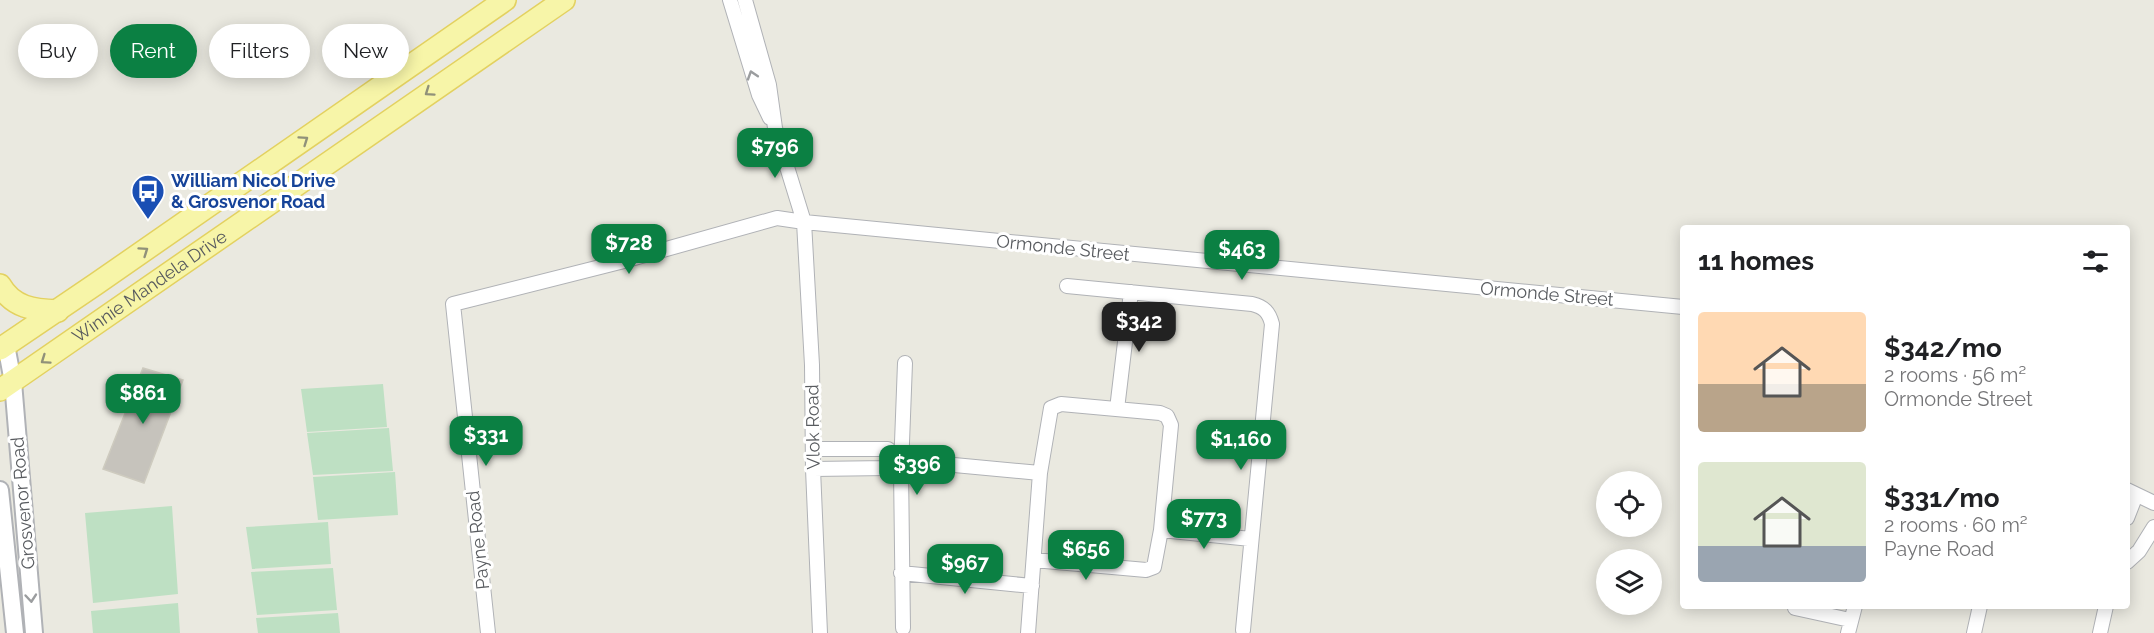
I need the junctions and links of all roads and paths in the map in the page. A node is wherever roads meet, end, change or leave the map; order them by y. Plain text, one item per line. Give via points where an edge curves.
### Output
1 (505, 0) edge
2 (564, 0) edge
3 (730, 0) edge
4 (745, 0) edge
5 (776, 128) junction
6 (804, 222) junction
7 (0, 285) edge
8 (1066, 286) dead end
9 (1131, 292) junction
10 (453, 304) joint
11 (1680, 307) edge
12 (58, 311) junction
13 (2, 345) edge
14 (905, 363) dead end
15 (6, 386) edge
16 (1117, 409) junction
17 (813, 449) junction
18 (901, 460) junction
19 (813, 469) junction
20 (1040, 473) junction
21 (0, 490) edge
22 (2132, 493) edge
23 (2154, 503) edge
24 (2154, 527) edge
25 (1161, 530) junction
26 (1251, 539) junction
27 (2130, 559) edge
28 (1034, 560) junction
29 (901, 573) junction
30 (1032, 586) junction
31 (1798, 609) edge
32 (1854, 609) edge
33 (1979, 609) edge
34 (2105, 609) edge
35 (1849, 626) edge
36 (903, 628) dead end
37 (1243, 630) dead end
38 (15, 633) edge
39 (34, 633) edge
40 (488, 633) edge
41 (820, 633) edge
42 (1029, 633) edge
43 (1974, 633) edge
44 (2100, 633) edge

12 -> 1 main road, Winnie Mandela Drive
2 -> 15 main road, Winnie Mandela Drive
5 -> 3 street via 759,95
4 - 5 street via 769,85
5 - 6 street, Vlok Road
6 - 10 street, Ormonde Street via 777,218
6 - 11 street, Ormonde Street
6 - 17 street, Vlok Road
7 - 12 main road via 23,307
8 - 9 street
9 - 16 street
9 - 26 street via 1252,304 1270,317
10 - 40 street, Payne Road
12 - 13 main road, Winnie Mandela Drive
13 - 15 street, Grosvenor Road
14 - 18 street
15 -> 39 street, Grosvenor Road
16 - 20 street via 1061,404 1051,408
16 - 25 street via 1160,413 1170,422
17 - 18 street via 888,449
17 - 19 street, Vlok Road
18 - 19 street via 888,468
18 - 20 street
18 - 29 street
19 - 41 street, Vlok Road
20 - 28 street
21 - 38 street, Grosvenor Road
22 - 23 street
24 - 27 street
25 - 26 street
25 - 28 street via 1156,563 1151,569
26 - 37 street
28 - 30 street
29 - 30 street
29 - 36 street
30 - 42 street
31 - 35 street
32 - 35 street
33 - 43 street
34 - 44 street

